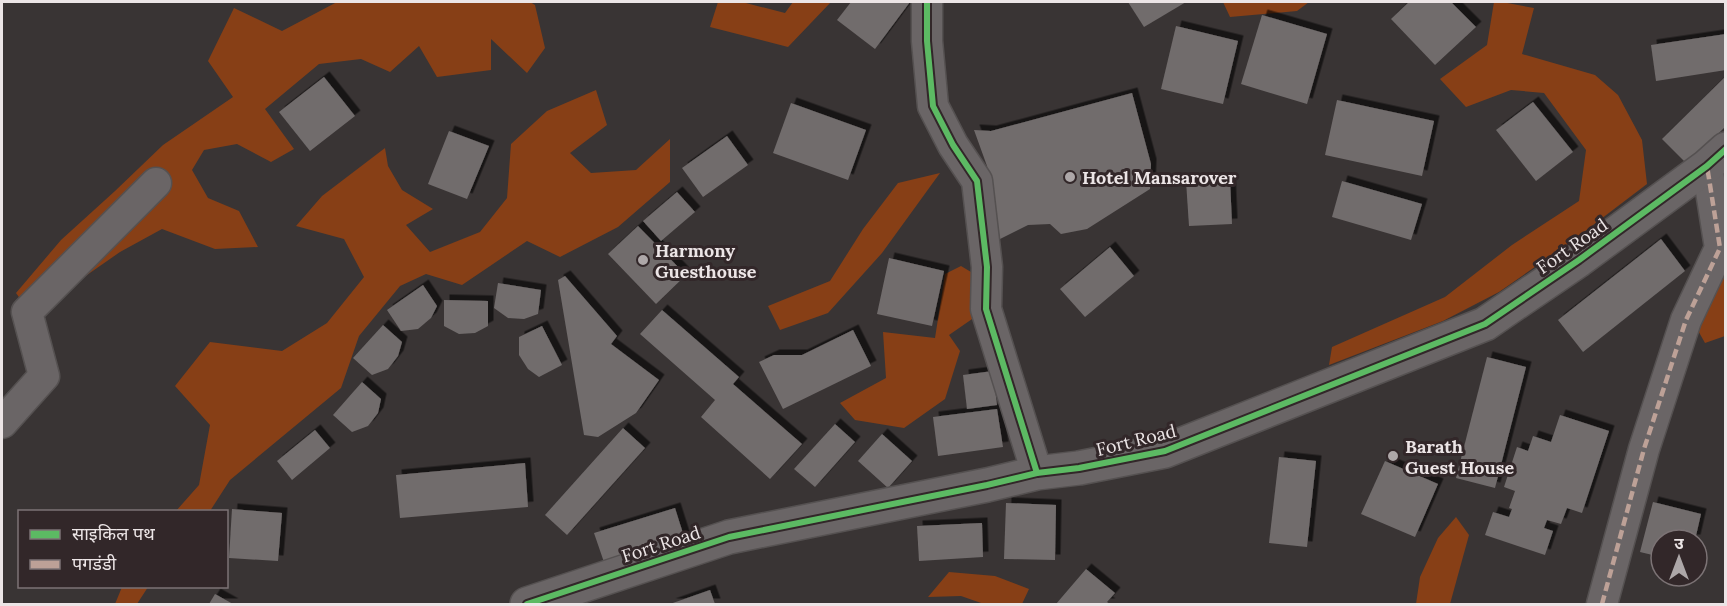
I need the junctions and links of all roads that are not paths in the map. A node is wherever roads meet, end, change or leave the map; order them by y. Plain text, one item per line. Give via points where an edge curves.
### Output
1 (927, 2) edge
2 (1716, 158) edge
3 (156, 183) dead end
4 (2, 423) edge
5 (1037, 473) junction
6 (527, 604) edge
7 (1602, 604) edge

1 - 5 street via 933,106 977,181 987,267 986,309
2 - 5 street, Fort Road via 1485,324 1165,451
2 - 7 street via 1720,248 1686,320 1644,449
3 - 4 street via 27,312 44,376
5 - 6 street, Fort Road via 729,537

